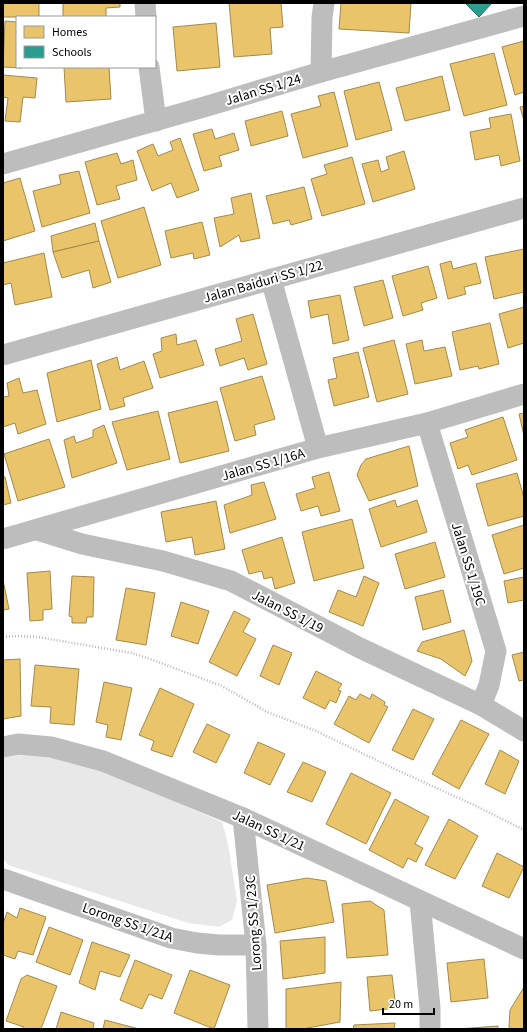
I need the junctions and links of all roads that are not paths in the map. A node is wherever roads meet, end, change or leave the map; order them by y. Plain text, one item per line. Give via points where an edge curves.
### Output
1 (146, 3) edge
2 (324, 3) edge
3 (146, 16) edge
4 (524, 16) edge
5 (149, 68) edge
6 (321, 72) junction
7 (156, 121) junction
8 (3, 164) edge
9 (524, 208) edge
10 (271, 279) junction
11 (3, 355) edge
12 (524, 394) edge
13 (427, 423) junction
14 (318, 448) junction
15 (37, 530) junction
16 (3, 540) edge
17 (481, 705) junction
18 (524, 732) edge
19 (3, 746) edge
20 (243, 818) junction
21 (3, 879) edge
22 (420, 901) junction
23 (256, 945) junction
24 (524, 950) edge
25 (258, 1029) edge
26 (430, 1029) edge

1 - 3 street
2 - 6 street
4 - 6 street, Jalan SS 1/24
5 - 7 street
6 - 7 street, Jalan SS 1/24
7 - 8 street, Jalan SS 1/24
9 - 10 street, Jalan Baiduri SS 1/22
10 - 11 street, Jalan Baiduri SS 1/22
10 - 14 street
12 - 13 street, Jalan SS 1/16A
13 - 14 street, Jalan SS 1/16A
13 - 17 street, Jalan SS 1/19C via 496,651 490,685
14 - 15 street, Jalan SS 1/16A
15 - 16 street, Jalan SS 1/16A
15 - 17 street, Jalan SS 1/19 via 82,544 163,561 231,581 360,648
17 - 18 street, Jalan SS 1/19
19 - 20 street, Jalan SS 1/21 via 18,744 51,747 103,761
20 - 22 street, Jalan SS 1/21
20 - 23 street, Lorong SS 1/23C
21 - 23 street, Lorong SS 1/21A via 171,938 219,946
22 - 24 street, Jalan SS 1/21
22 - 26 street
23 - 25 street, Lorong SS 1/23C

